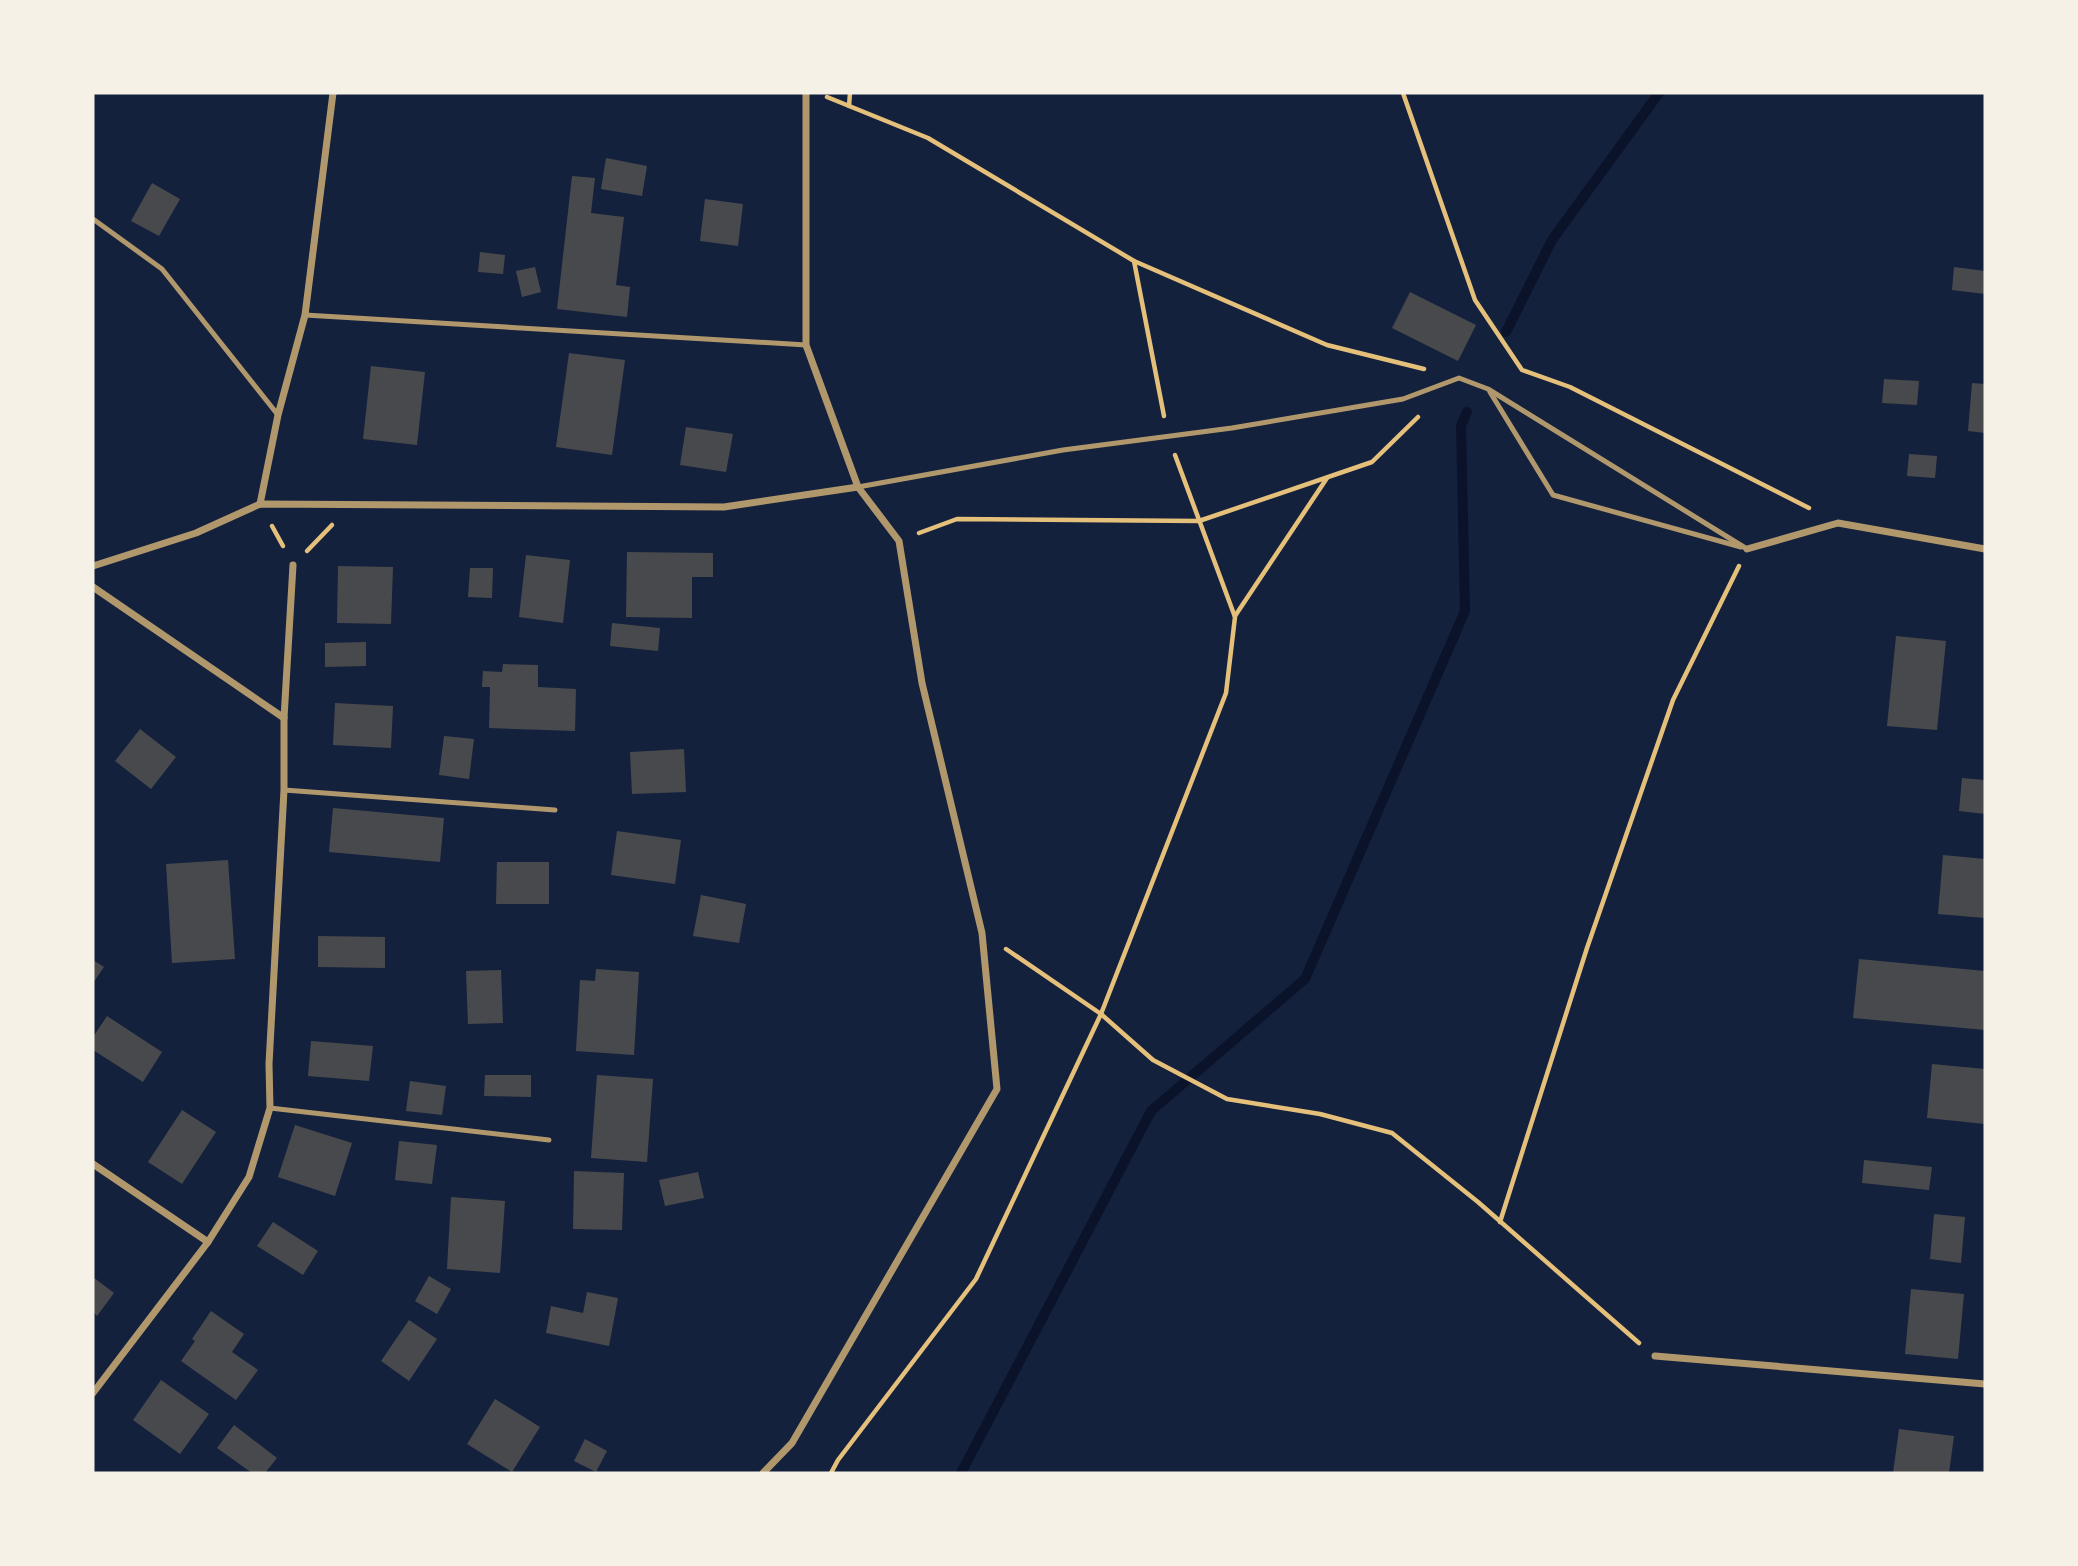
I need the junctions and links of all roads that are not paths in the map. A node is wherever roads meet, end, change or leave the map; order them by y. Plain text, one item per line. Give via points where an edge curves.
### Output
1 (333, 93) edge
2 (806, 93) edge
3 (93, 219) edge
4 (304, 315) junction
5 (806, 345) junction
6 (1488, 389) junction
7 (278, 415) junction
8 (858, 487) junction
9 (260, 504) junction
10 (1747, 549) junction
11 (1985, 549) edge
12 (293, 565) road end
13 (93, 566) edge
14 (93, 587) edge
15 (284, 718) junction
16 (285, 790) junction
17 (555, 810) dead end
18 (270, 1108) junction
19 (549, 1139) dead end
20 (93, 1164) edge
21 (208, 1242) junction
22 (1655, 1356) road end
23 (1985, 1384) edge
24 (93, 1393) edge
25 (763, 1473) edge

1 - 4 street
2 - 5 street
3 - 7 lane via 162,269
4 - 5 lane
4 - 7 street
5 - 8 street
6 - 8 lane via 1459,377 1403,399 1063,450
6 - 10 lane
6 - 10 lane via 1553,495
7 - 9 street
8 - 9 street via 724,507
8 - 25 street via 899,541 922,683 982,933 997,1089 792,1443
9 - 13 street via 196,533
10 - 11 street via 1838,523
12 - 15 street
14 - 15 street
15 - 16 street
16 - 17 lane
16 - 18 street
18 - 19 lane
18 - 21 street via 249,1177
20 - 21 street
21 - 24 street
22 - 23 street

